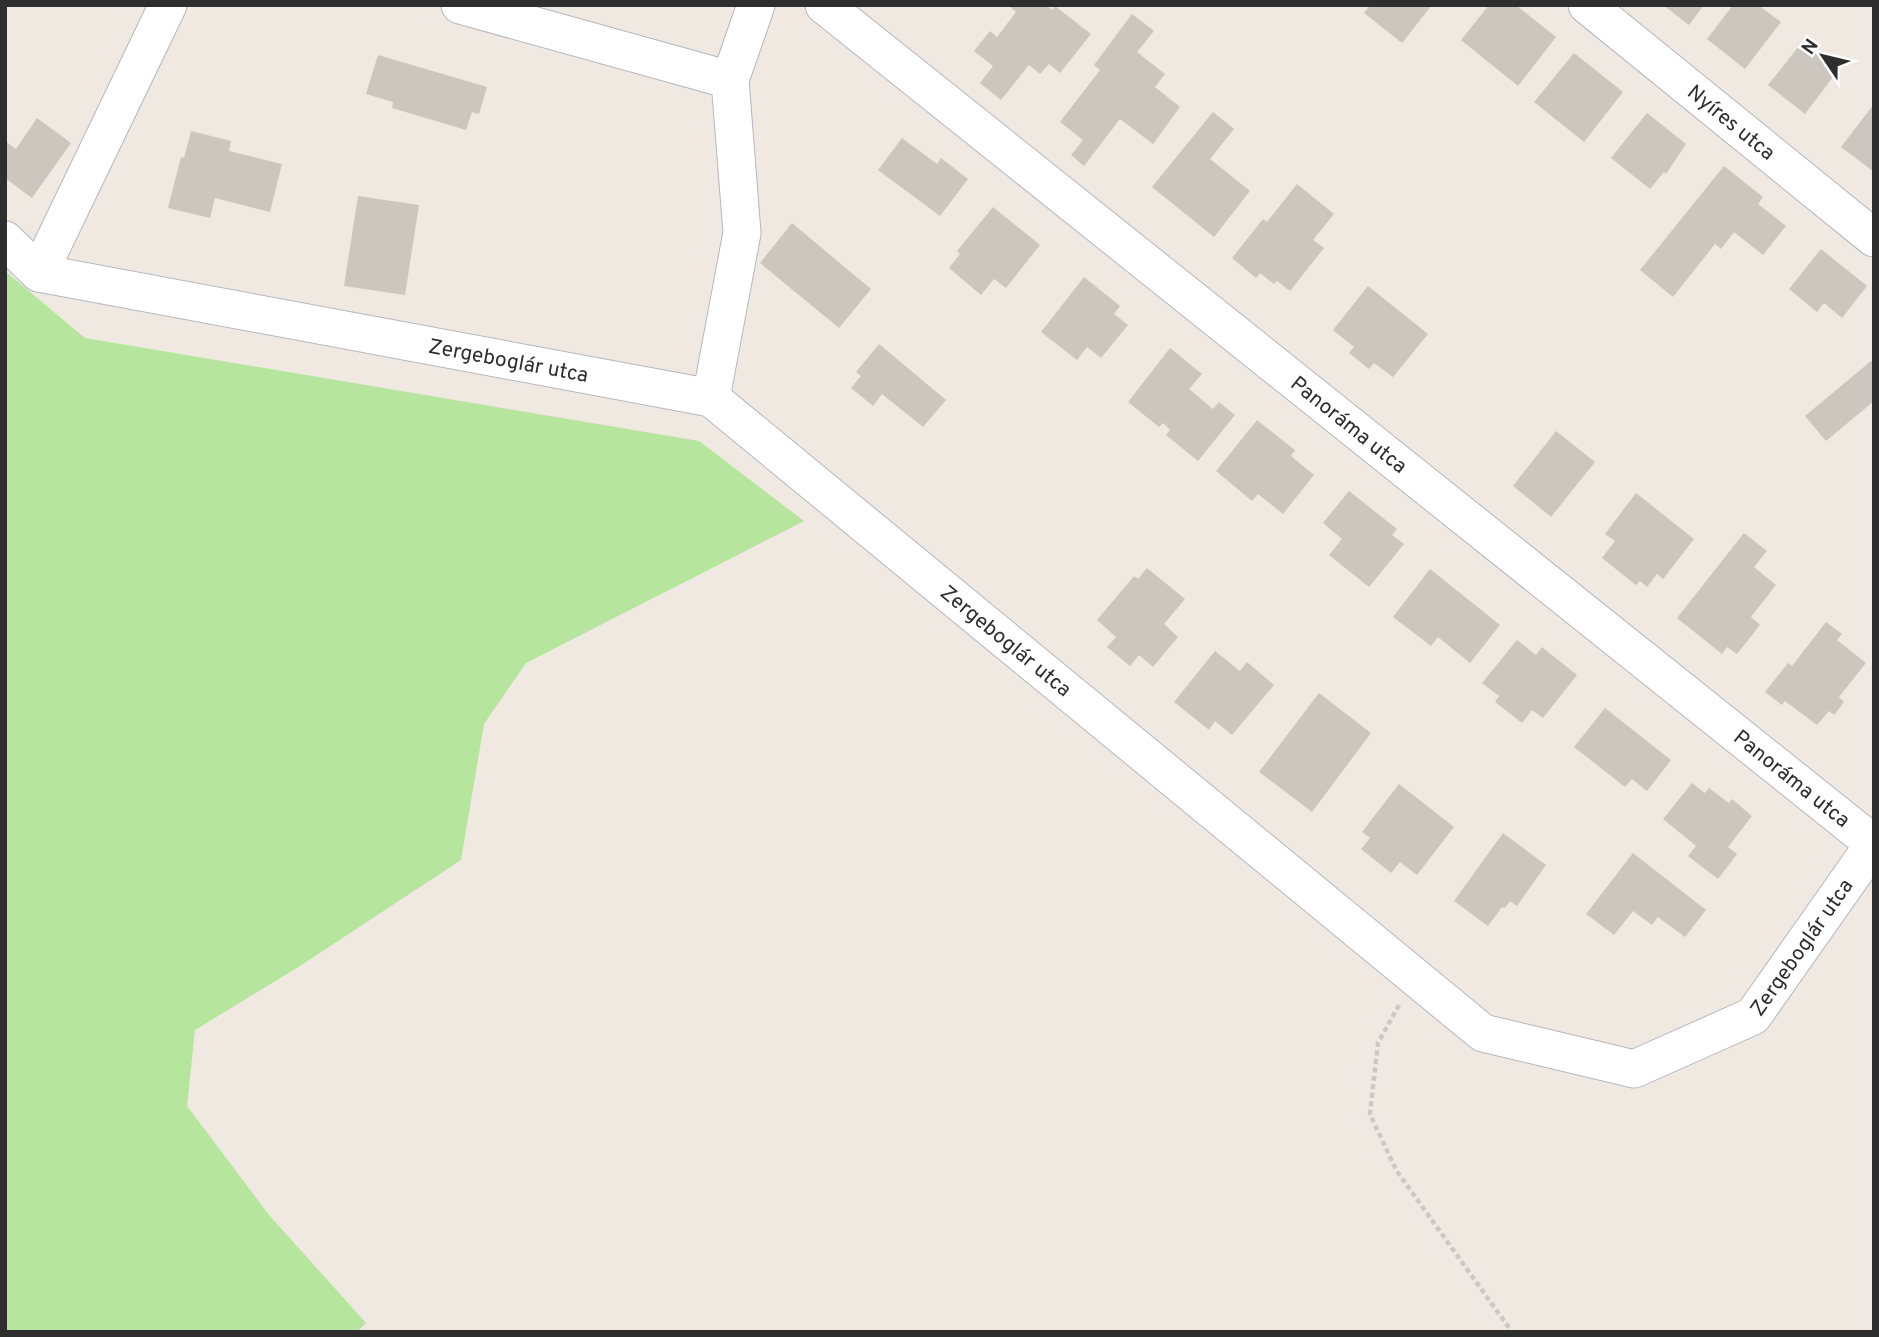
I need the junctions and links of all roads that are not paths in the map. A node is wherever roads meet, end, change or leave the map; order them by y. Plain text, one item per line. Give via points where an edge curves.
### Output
1 (168, 5) edge
2 (460, 5) edge
3 (756, 5) edge
4 (824, 5) edge
5 (1587, 5) edge
6 (730, 80) junction
7 (1874, 238) edge
8 (5, 240) edge
9 (39, 273) junction
10 (711, 398) junction
11 (1874, 844) edge

1 - 9 street
2 - 6 street
3 - 6 street
4 - 11 street, Panoráma utca
5 - 7 street, Nyíres utca
6 - 10 street via 742,233
8 - 9 street
9 - 10 street, Zergeboglár utca
10 - 11 street, Zergeboglár utca via 1483,1033 1634,1069 1753,1016

